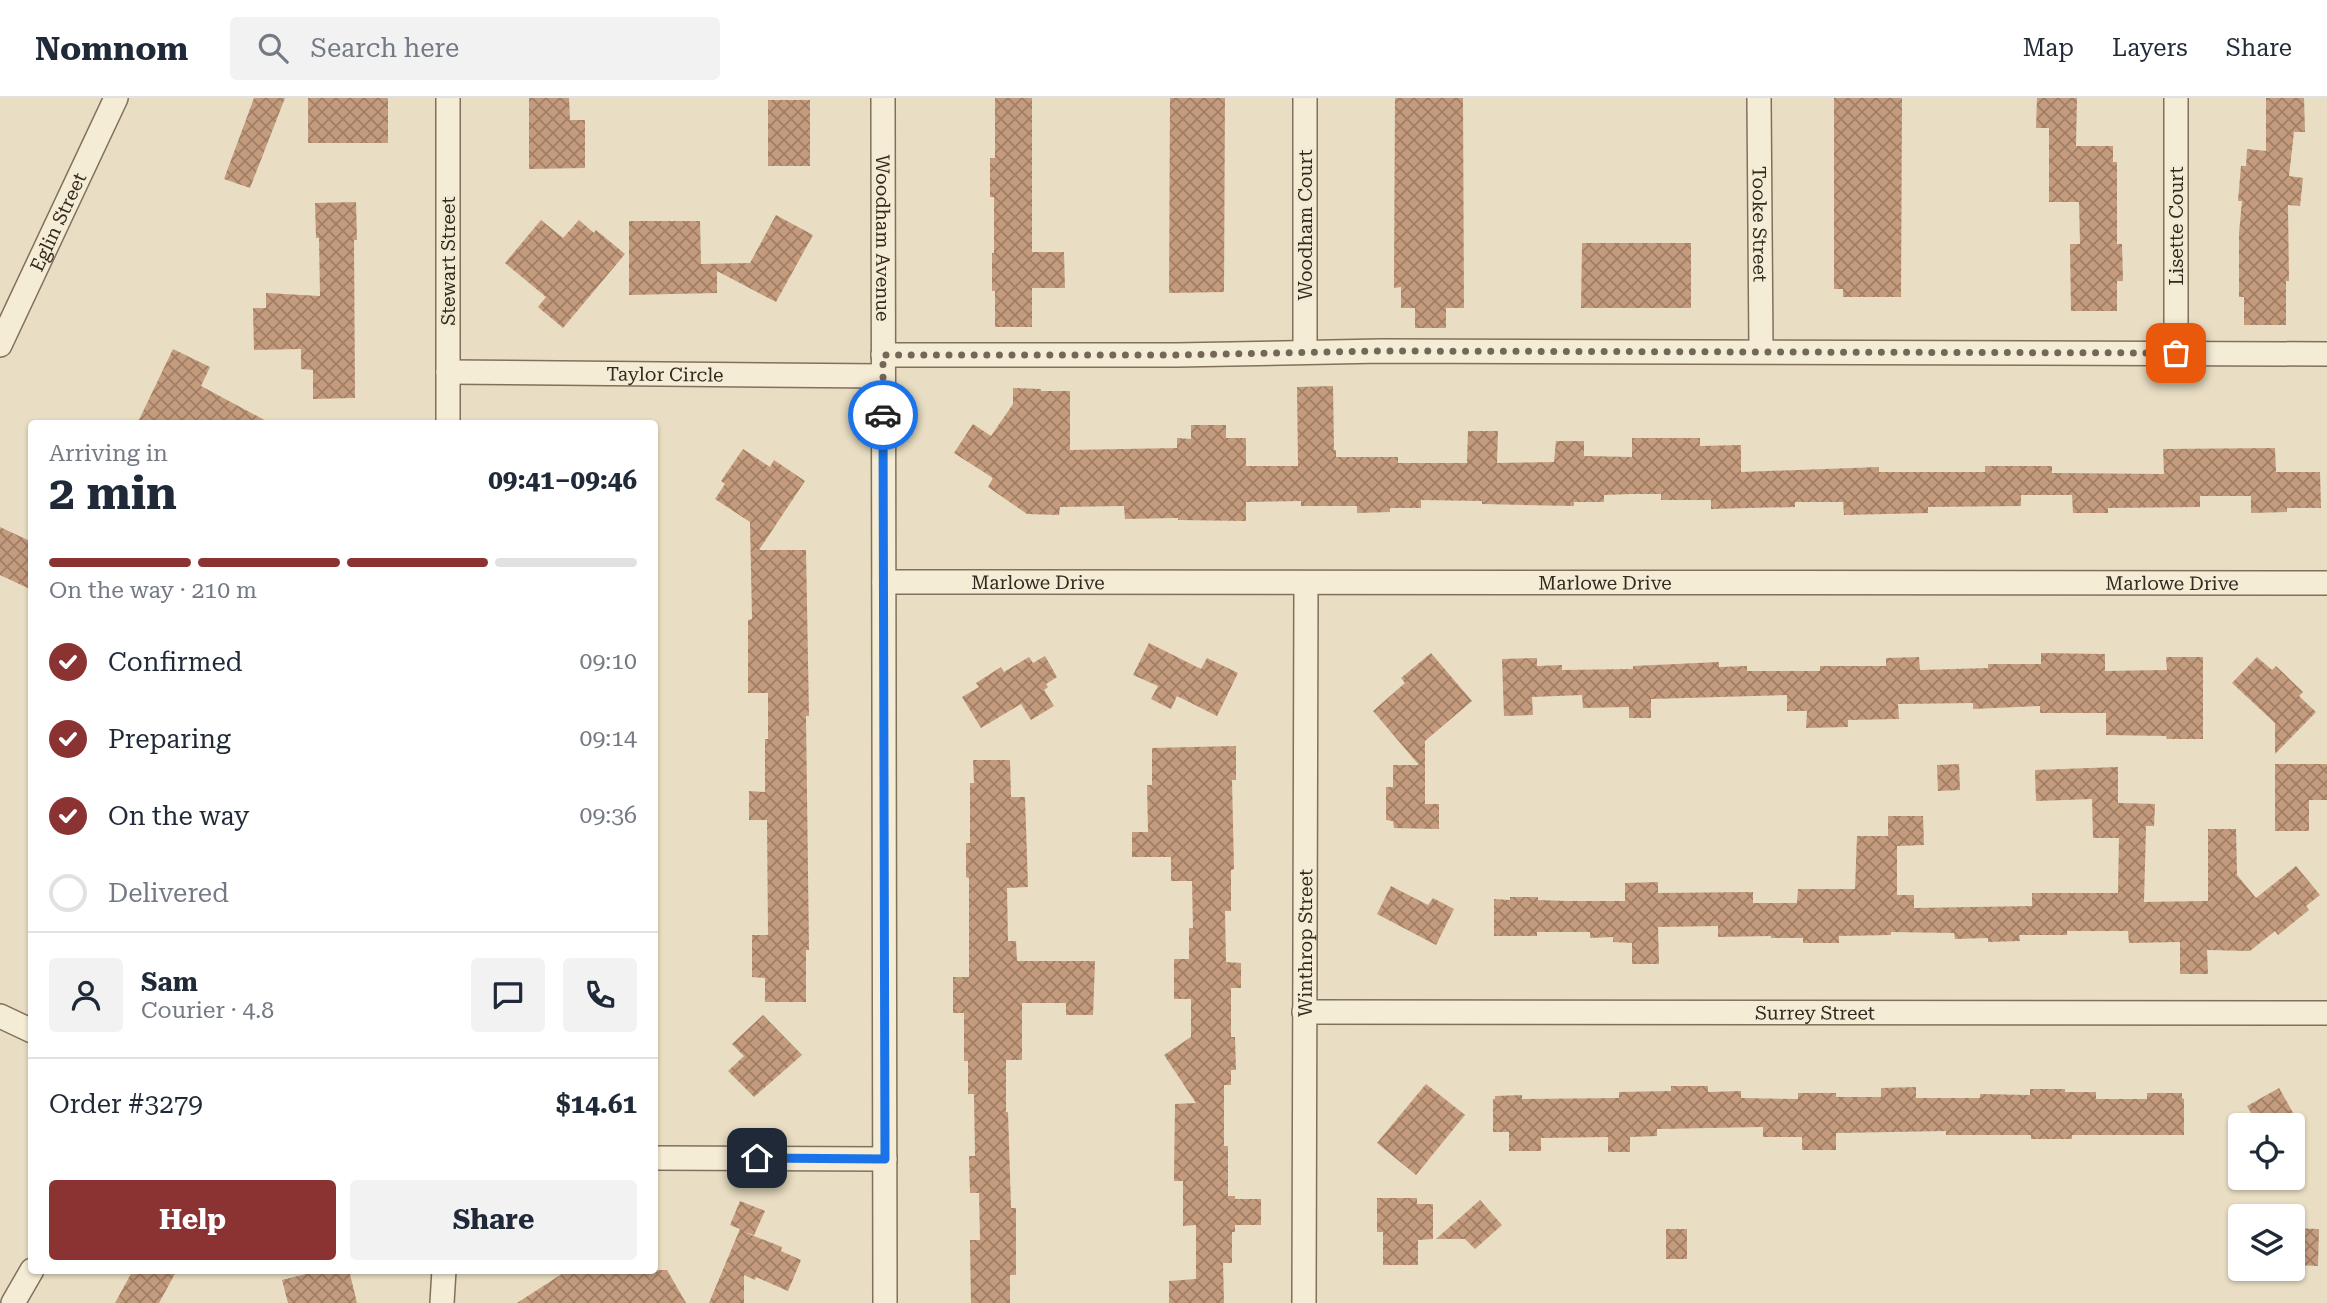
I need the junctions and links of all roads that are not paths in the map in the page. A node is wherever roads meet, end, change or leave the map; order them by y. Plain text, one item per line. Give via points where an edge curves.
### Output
1 (116, 98) edge
2 (448, 98) edge
3 (883, 98) edge
4 (1305, 98) edge
5 (1759, 98) edge
6 (2176, 98) edge
7 (0, 345) edge
8 (1761, 351) junction
9 (1305, 352) junction
10 (2176, 353) junction
11 (2327, 355) edge
12 (883, 366) junction
13 (448, 372) junction
14 (446, 419) edge
15 (884, 582) junction
16 (1306, 583) junction
17 (2327, 583) edge
18 (1304, 1012) junction
19 (2327, 1013) edge
20 (0, 1016) edge
21 (28, 1029) edge
22 (658, 1158) edge
23 (885, 1159) junction
24 (30, 1274) edge
25 (444, 1274) edge
26 (13, 1303) edge
27 (442, 1303) edge
28 (885, 1303) edge
29 (1304, 1303) edge

1 - 7 street, Eglin Street
2 - 13 street, Stewart Street
3 - 12 street, Woodham Avenue
4 - 9 street, Woodham Court
5 - 8 street, Tooke Street
6 - 10 street, Lisette Court
8 - 9 street, Taylor Circle
8 - 10 street, Taylor Circle
9 - 12 street, Taylor Circle
10 - 11 street, Taylor Circle
12 - 13 street, Taylor Circle
12 - 15 street, Woodham Avenue
13 - 14 street, Stewart Street
15 - 16 street, Marlowe Drive
15 - 23 street, Woodham Avenue
16 - 17 street, Marlowe Drive
16 - 18 street, Winthrop Street
18 - 19 street, Surrey Street
18 - 29 street, Winthrop Street
20 - 21 street
22 - 23 street
23 - 28 street, Woodham Avenue
24 - 26 street
25 - 27 street

